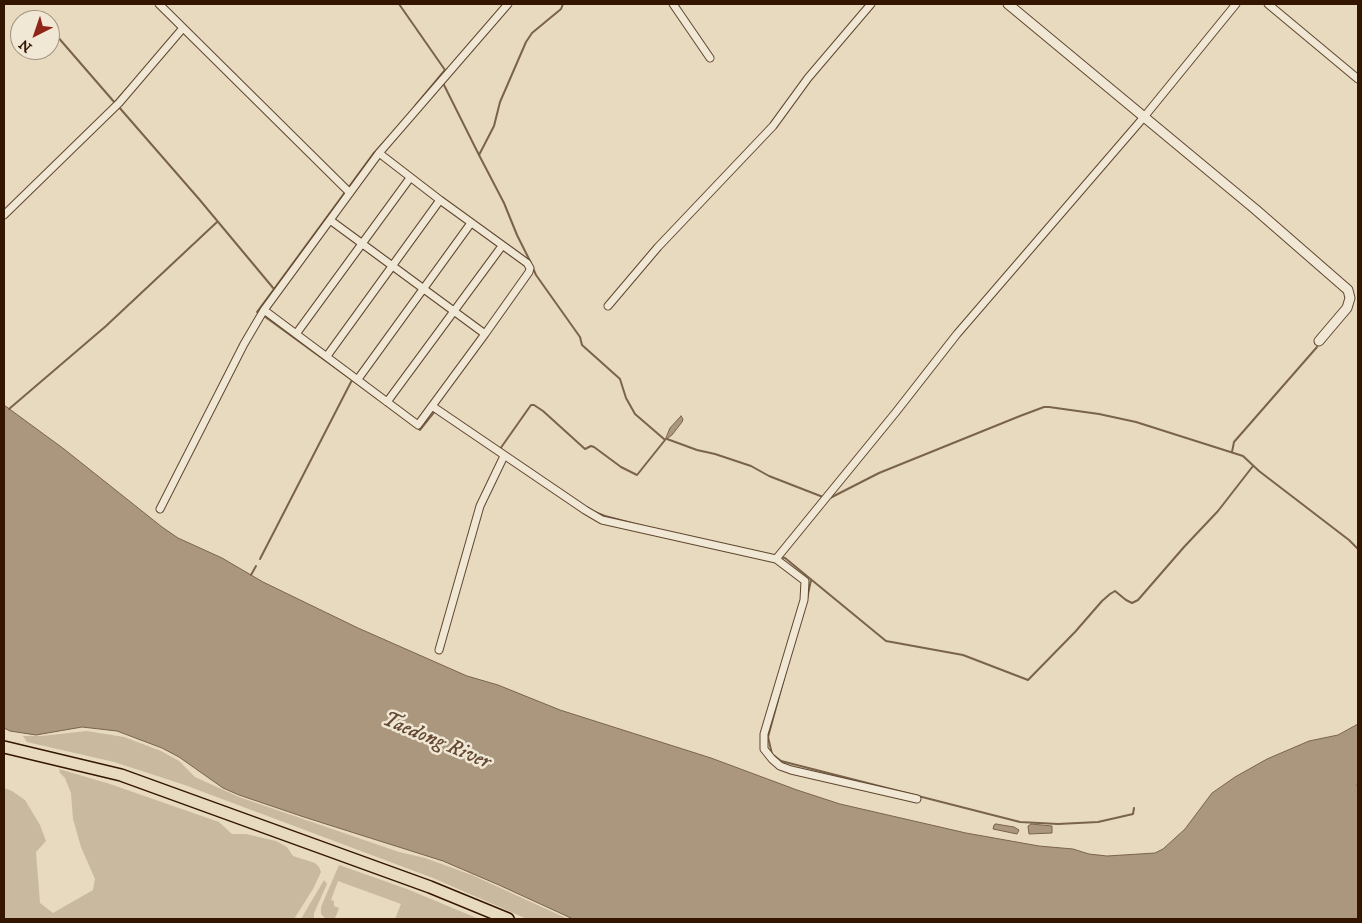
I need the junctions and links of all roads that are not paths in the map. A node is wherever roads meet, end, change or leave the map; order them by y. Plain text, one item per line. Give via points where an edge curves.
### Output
1 (159, 4) edge
2 (508, 4) edge
3 (673, 4) edge
4 (871, 4) edge
5 (1008, 4) edge
6 (1236, 4) edge
7 (1268, 4) edge
8 (183, 28) junction
9 (710, 58) dead end
10 (1358, 79) edge
11 (1144, 117) junction
12 (379, 153) junction
13 (410, 178) junction
14 (349, 192) junction
15 (440, 200) junction
16 (4, 215) edge
17 (330, 220) junction
18 (471, 223) junction
19 (362, 244) junction
20 (502, 246) junction
21 (392, 267) junction
22 (422, 290) junction
23 (608, 306) dead end
24 (264, 310) junction
25 (453, 312) junction
26 (296, 334) junction
27 (485, 334) junction
28 (1319, 341) dead end
29 (327, 356) junction
30 (358, 379) junction
31 (388, 402) junction
32 (432, 406) junction
33 (504, 456) junction
34 (160, 509) dead end
35 (776, 559) junction
36 (439, 650) dead end
37 (4, 747) edge
38 (916, 799) dead end
39 (508, 919) edge

1 - 8 street
2 - 12 street
3 - 9 street
4 - 23 street via 773,126 658,247
5 - 11 street
6 - 11 street
7 - 10 street
8 - 14 street
8 - 16 street via 119,103
11 - 28 street via 1348,290 1347,308
11 - 35 street via 957,334
12 - 13 street
12 - 14 street
13 - 15 street
13 - 19 street
14 - 17 street
15 - 18 street
15 - 21 street
17 - 19 street
17 - 24 street
18 - 20 street
18 - 22 street
19 - 21 street
19 - 26 street
20 - 25 street
20 - 27 street via 530,268
21 - 22 street
21 - 29 street
22 - 25 street
22 - 30 street
24 - 26 street
24 - 34 street via 235,360
25 - 27 street
25 - 31 street
26 - 29 street
27 - 32 street
29 - 30 street
30 - 31 street
31 - 32 street via 418,425
32 - 33 street
33 - 35 street via 602,520
33 - 36 street via 480,506
35 - 38 street via 805,581 804,600 764,734 764,749 772,760 791,770
37 - 39 highway via 121,775 408,879

